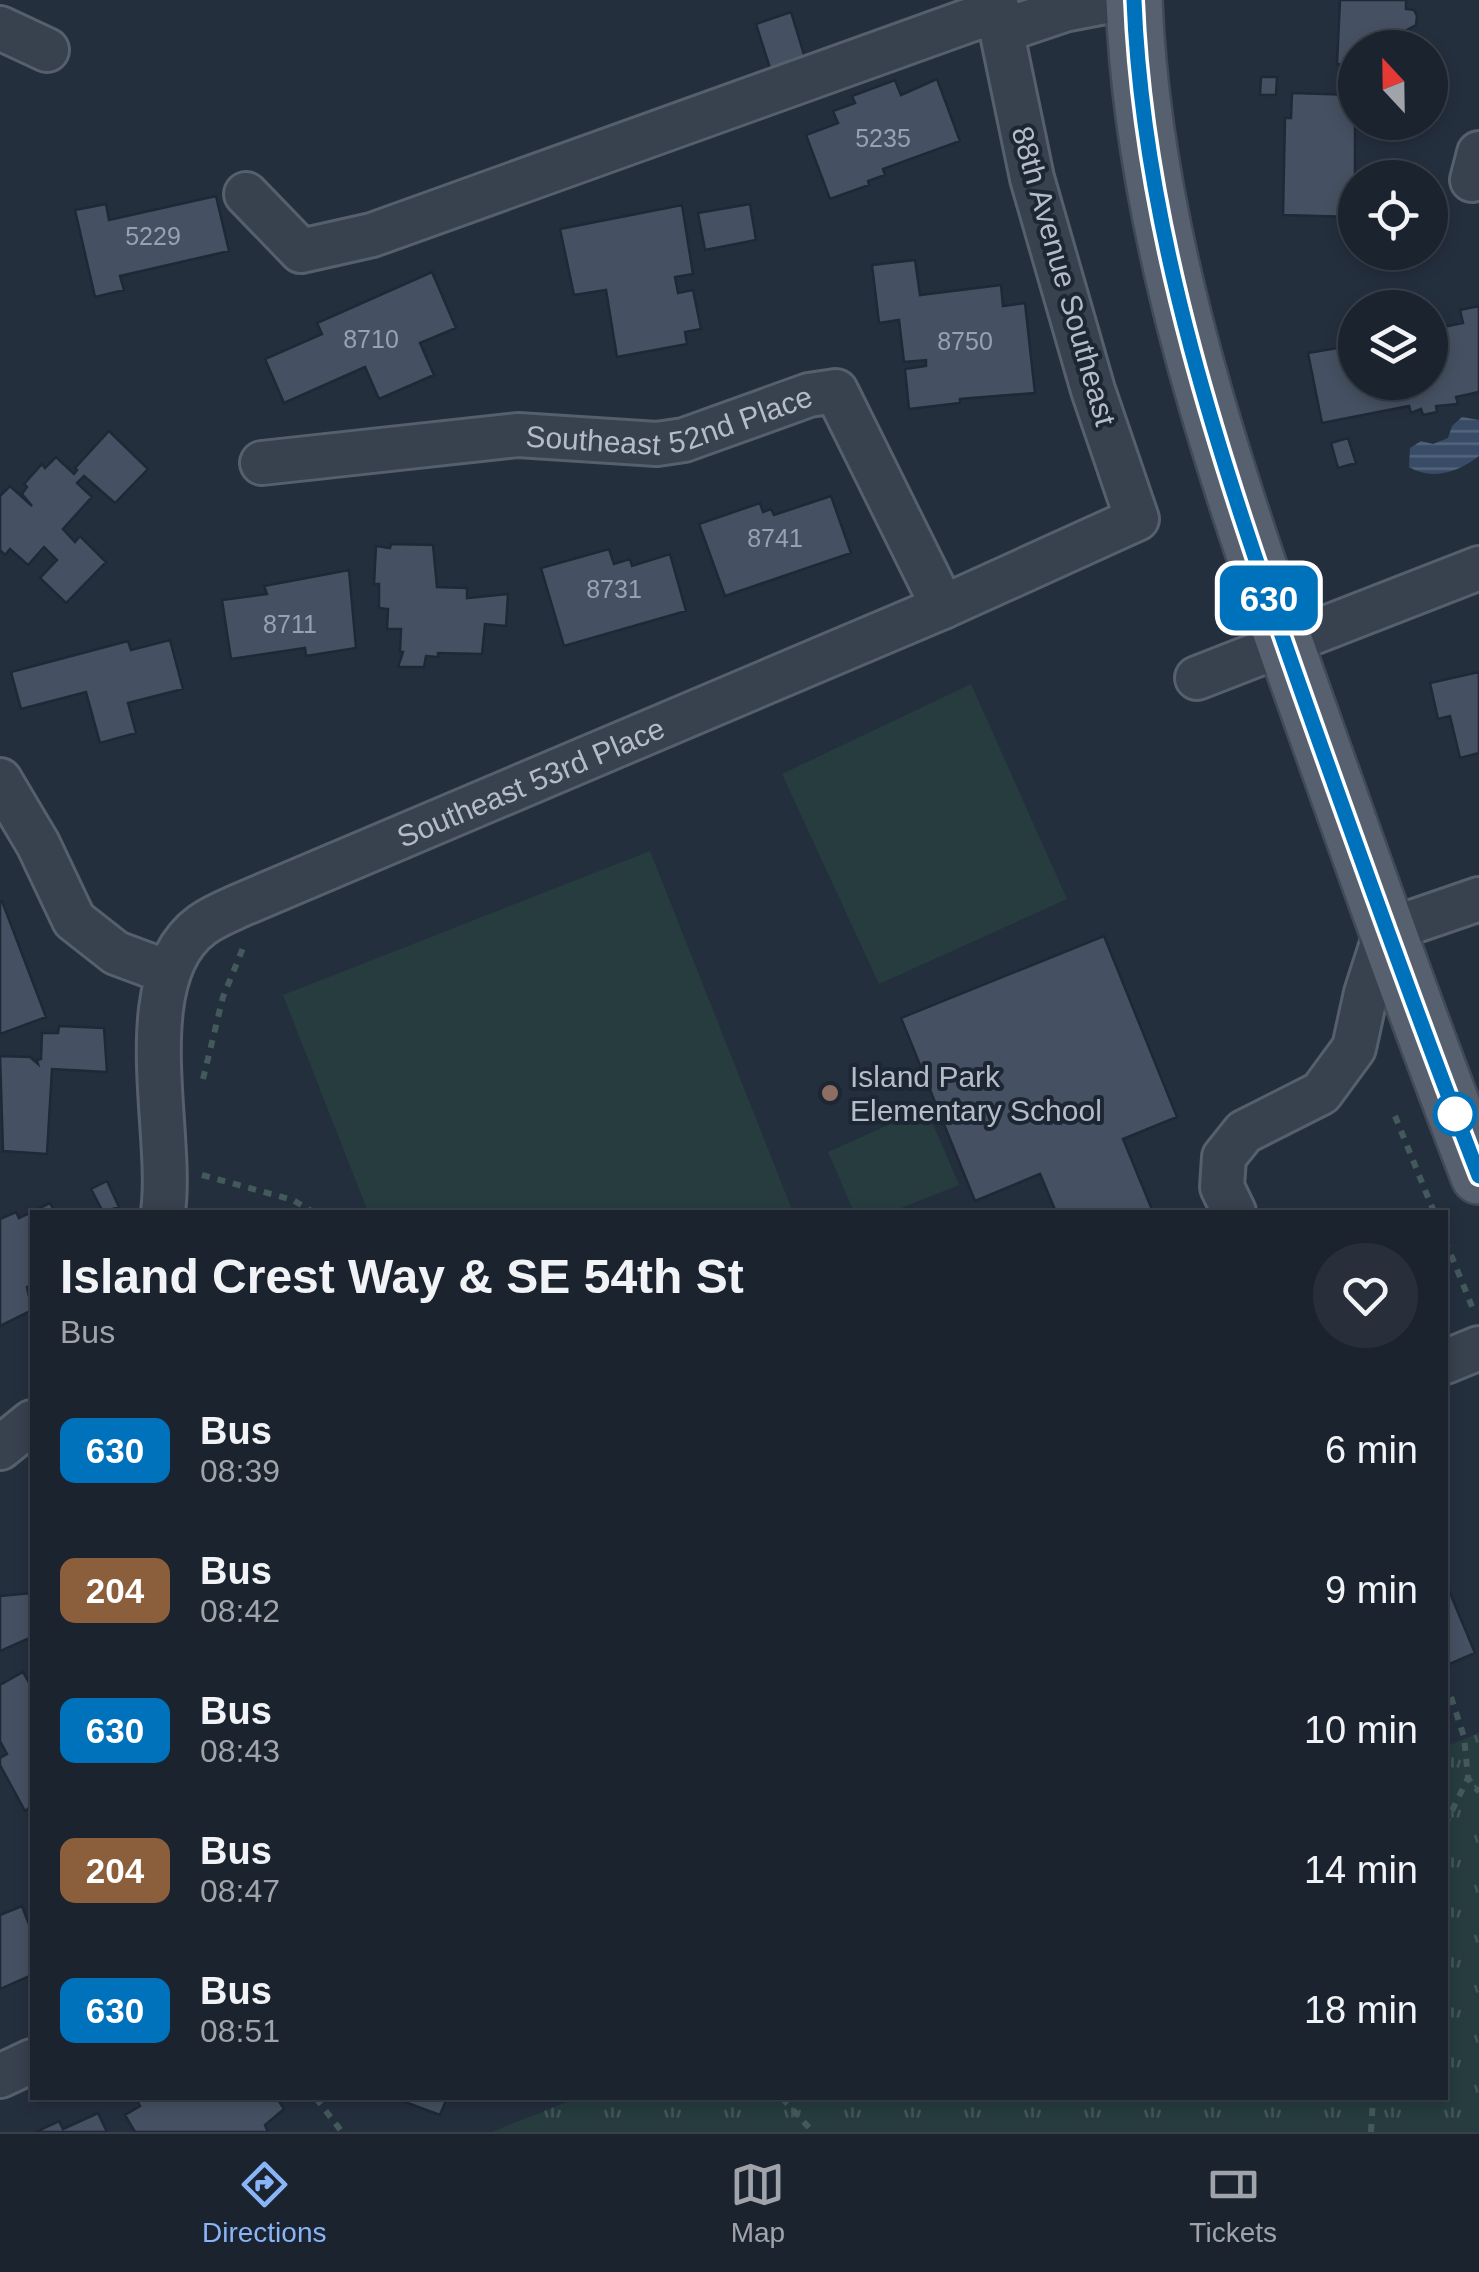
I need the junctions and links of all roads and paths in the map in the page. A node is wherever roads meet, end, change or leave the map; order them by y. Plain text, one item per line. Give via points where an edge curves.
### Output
1 (1116, 0) edge
2 (1134, 0) edge
3 (998, 13) edge
4 (0, 28) edge
5 (47, 50) dead end
6 (246, 194) dead end
7 (262, 463) dead end
8 (1137, 519) joint
9 (1479, 568) edge
10 (943, 607) junction
11 (1285, 646) junction
12 (1197, 678) dead end
13 (0, 780) edge
14 (1479, 899) edge
15 (243, 904) junction
16 (1386, 931) junction
17 (168, 972) junction
18 (199, 1094) dead end
19 (1394, 1116) dead end
20 (186, 1169) dead end
21 (1479, 1176) edge
22 (163, 1210) edge
23 (310, 1210) edge
24 (1233, 1210) edge
25 (1433, 1210) edge
26 (1448, 1247) edge
27 (1479, 1324) edge
28 (1479, 1348) edge
29 (1448, 1361) edge
30 (1451, 1696) dead end
31 (1468, 1778) junction
32 (1479, 1792) edge
33 (1448, 1819) edge
34 (30, 2062) edge
35 (0, 2076) edge
36 (318, 2100) edge
37 (784, 2100) edge
38 (1373, 2100) edge
39 (342, 2132) edge
40 (813, 2132) edge
41 (1371, 2132) edge

1 - 3 street
2 - 11 main road via 1140,94 1168,246 1229,478
3 - 6 street via 372,235 300,250
3 - 8 street, 88th Avenue Southeast via 1032,178
4 - 5 street
7 - 10 street, Southeast 52nd Place via 518,435 657,444 836,391
8 - 10 street, Southeast 53rd Place
9 - 11 street
10 - 15 street, Southeast 53rd Place
11 - 12 street
11 - 16 main road
13 - 17 street via 74,920 116,953
14 - 16 street
15 - 17 street, Southeast 53rd Place via 202,925
15 - 18 path via 249,934 222,997
16 - 21 main road
16 - 24 street via 1354,1048 1321,1093 1244,1132 1224,1157 1222,1188
17 - 22 street, Southeast 53rd Place via 159,1023
19 - 25 path
20 - 23 path
26 - 27 path
28 - 29 street
30 - 31 path
31 - 32 path
31 - 33 path
34 - 35 street
36 - 39 path
37 - 40 path
38 - 41 path

